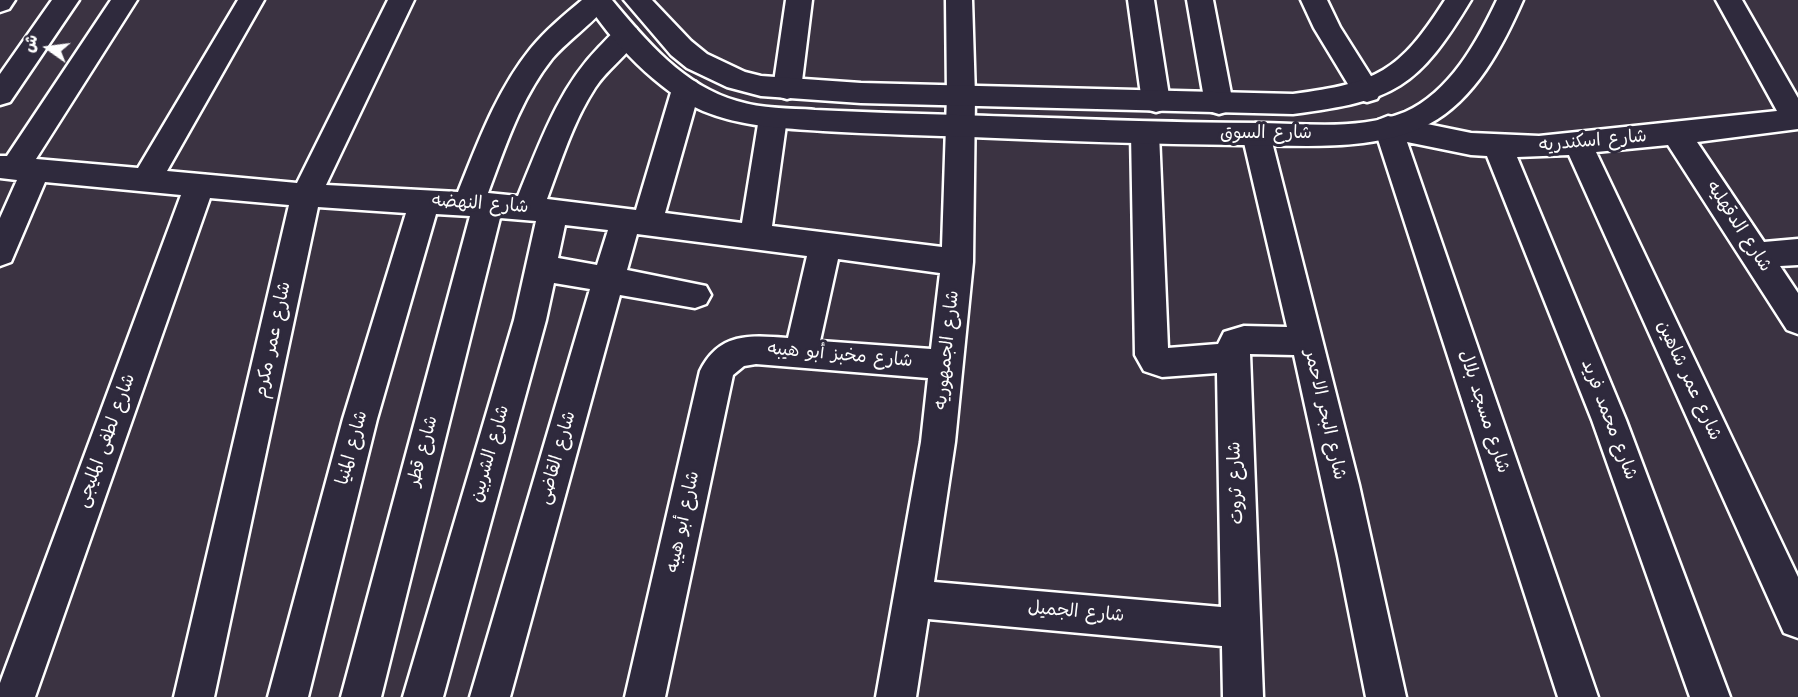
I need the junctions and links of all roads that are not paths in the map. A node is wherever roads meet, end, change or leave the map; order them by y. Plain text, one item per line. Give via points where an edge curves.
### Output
1 (66, 0) edge
2 (124, 0) edge
3 (251, 0) edge
4 (401, 0) edge
5 (598, 0) edge
6 (799, 0) edge
7 (959, 0) edge
8 (1141, 0) edge
9 (1200, 0) edge
10 (1314, 0) edge
11 (1458, 0) edge
12 (1510, 0) edge
13 (1729, 0) edge
14 (648, 5) edge
15 (627, 35) junction
16 (686, 89) junction
17 (787, 89) junction
18 (1367, 92) junction
19 (0, 95) edge
20 (1156, 102) junction
21 (1219, 104) junction
22 (960, 111) junction
23 (773, 118) junction
24 (1797, 119) edge
25 (1388, 127) junction
26 (1145, 133) junction
27 (1256, 134) junction
28 (1676, 135) junction
29 (1578, 144) junction
30 (1498, 146) junction
31 (17, 169) edge
32 (146, 181) junction
33 (198, 186) junction
34 (306, 195) junction
35 (425, 201) junction
36 (478, 204) junction
37 (541, 209) junction
38 (636, 221) junction
39 (755, 236) junction
40 (825, 246) junction
41 (1798, 252) edge
42 (0, 253) edge
43 (1756, 255) junction
44 (957, 262) junction
45 (542, 268) junction
46 (609, 281) junction
47 (695, 295) dead end
48 (1798, 320) edge
49 (1307, 341) junction
50 (801, 352) junction
51 (734, 354) joint
52 (1233, 357) junction
53 (947, 365) junction
54 (912, 599) junction
55 (1798, 619) edge
56 (1241, 628) junction
57 (15, 697) edge
58 (194, 697) edge
59 (288, 697) edge
60 (361, 697) edge
61 (423, 697) edge
62 (490, 697) edge
63 (645, 697) edge
64 (896, 697) edge
65 (1243, 697) edge
66 (1386, 697) edge
67 (1578, 697) edge
68 (1710, 697) edge

1 - 19 street
2 - 31 street
3 - 32 street
4 - 34 street, شارع عمر مكرم
5 - 15 street
5 - 36 street, شارع قطر via 552,42 523,79 512,100
6 - 17 street
7 - 22 street, شارع الجمهوريه
8 - 20 street
9 - 21 street
10 - 18 street
11 - 18 street, شارع السوق via 1423,54 1393,80
12 - 25 street, شارع السوق via 1464,80 1451,95 1416,119
13 - 24 street
14 - 17 street via 681,48 715,72
15 - 16 street via 656,66
15 - 37 street, شارع الشربين via 606,56 572,103
16 - 23 street via 734,111
16 - 38 street, شارع القاضى
17 - 22 street
18 - 21 street, شارع السوق via 1293,104
20 - 21 street, شارع السوق
20 - 22 street, شارع السوق
22 - 23 street
22 - 26 street, شارع السوق
22 - 44 street, شارع الجمهوريه
23 - 39 street
24 - 28 street, شارع اسكندريه
25 - 27 street, شارع السوق via 1321,134
25 - 30 street, شارع اسكندريه via 1443,140
25 - 67 street, شارع مسجد بلال
26 - 27 street, شارع السوق
26 - 52 street via 1154,359 1162,363
27 - 49 street, شارع البحر الاحمر
28 - 29 street, شارع اسكندريه
28 - 43 street, شارع الدقهليه
29 - 30 street, شارع اسكندريه
29 - 55 street, شارع عمر شاهين
30 - 68 street, شارع محمد فريد via 1596,386
31 - 32 street, شارع النهضه
31 - 42 street
32 - 33 street, شارع النهضه
33 - 34 street, شارع النهضه
33 - 57 street, شارع لطفى المليجى
34 - 35 street, شارع النهضه
34 - 58 street, شارع عمر مكرم
35 - 36 street, شارع النهضه
35 - 59 street, شارع المنيا via 360,419
36 - 37 street, شارع النهضه
36 - 60 street, شارع قطر
37 - 38 street, شارع النهضه
37 - 45 street, شارع الشربين via 545,239
38 - 39 street, شارع النهضه
38 - 46 street, شارع القاضى
39 - 40 street, شارع النهضه
40 - 44 street, شارع النهضه
40 - 50 street
41 - 43 street
43 - 48 street, شارع الدقهليه
44 - 53 street, شارع الجمهوريه
45 - 46 street
45 - 61 street, شارع الشربين
46 - 47 street
46 - 62 street, شارع القاضى
49 - 52 street via 1239,340 1234,344
49 - 66 street, شارع البحر الاحمر
50 - 51 street, شارع مخبز أبو هيبه via 756,350
50 - 53 street, شارع مخبز أبو هيبه
51 - 63 street, شارع أبو هيبه via 717,370
52 - 56 street, شارع ثروت
53 - 54 street, شارع الجمهوريه
54 - 56 street, شارع الجميل
54 - 64 street, شارع الجمهوريه
56 - 65 street, شارع ثروت

